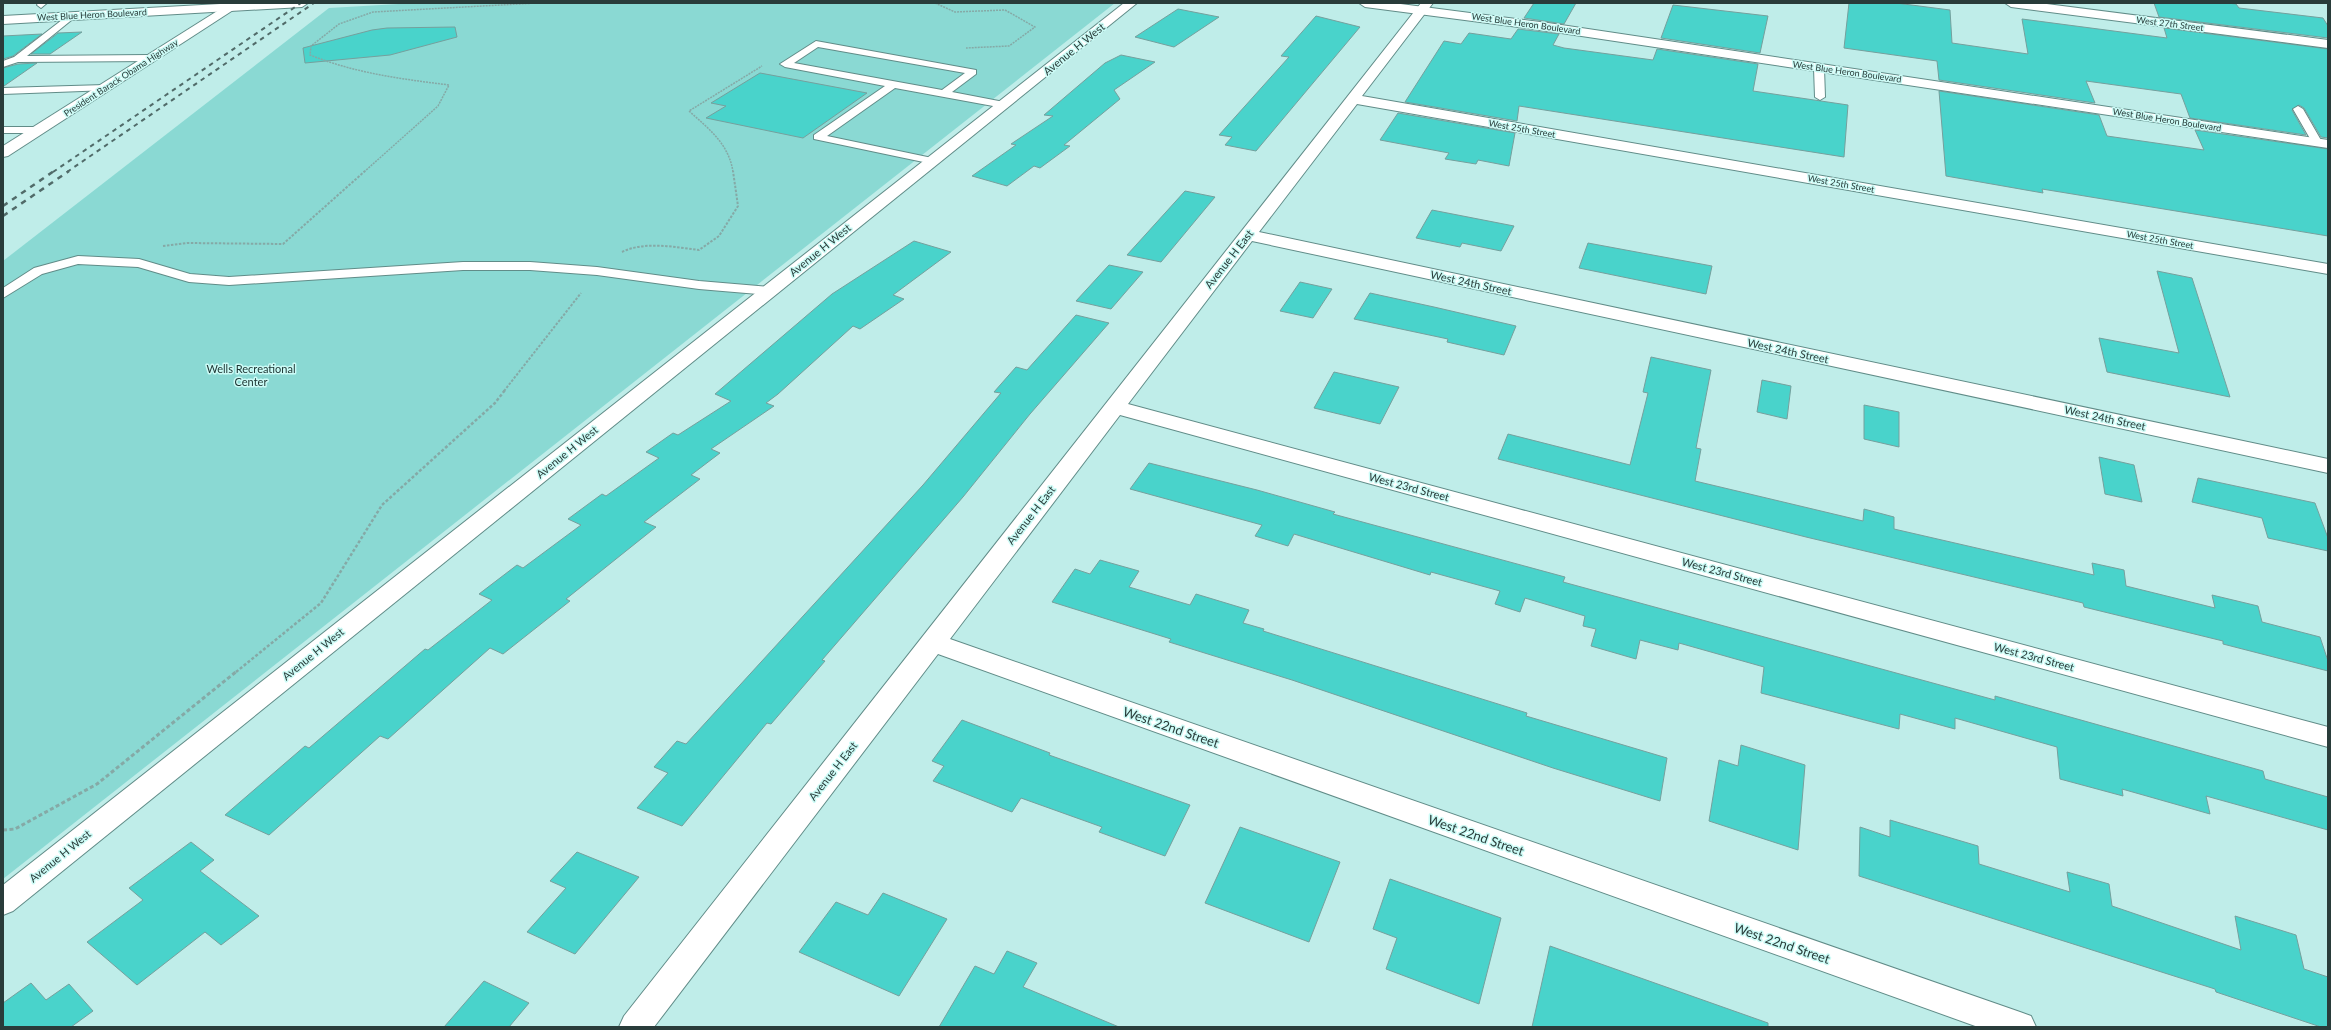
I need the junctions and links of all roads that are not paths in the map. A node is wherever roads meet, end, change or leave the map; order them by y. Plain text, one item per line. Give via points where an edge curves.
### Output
1 (302, 3) edge
2 (1131, 3) edge
3 (1365, 3) edge
4 (2011, 3) edge
5 (46, 4) edge
6 (235, 5) edge
7 (26, 6) dead end
8 (1425, 6) edge
9 (71, 16) junction
10 (3, 20) edge
11 (2328, 44) edge
12 (150, 58) junction
13 (17, 59) junction
14 (3, 64) edge
15 (1820, 68) junction
16 (894, 84) junction
17 (104, 88) junction
18 (3, 90) edge
19 (944, 94) junction
20 (1820, 97) dead end
21 (1354, 99) junction
22 (1004, 105) junction
23 (2298, 109) dead end
24 (3, 130) edge
25 (40, 130) junction
26 (2322, 143) edge
27 (3, 153) edge
28 (932, 160) junction
29 (1248, 235) junction
30 (2328, 269) edge
31 (769, 291) junction
32 (3, 294) edge
33 (1115, 407) junction
34 (2328, 466) edge
35 (932, 642) junction
36 (2328, 738) edge
37 (3, 902) edge
38 (643, 1025) edge
39 (2020, 1027) edge

1 - 6 street, West Blue Heron Boulevard
2 - 22 street, Avenue H West
3 - 8 street, West Blue Heron Boulevard
4 - 11 street, West 27th Street
5 - 7 street, West Blue Heron Boulevard
6 - 9 street, West Blue Heron Boulevard
6 - 12 street, President Barack Obama Highway
8 - 15 street, West Blue Heron Boulevard
8 - 21 street, Avenue H East
9 - 10 street, West Blue Heron Boulevard
9 - 13 lane
12 - 13 lane
12 - 17 street, President Barack Obama Highway
13 - 14 lane
15 - 20 lane
15 - 26 street, West Blue Heron Boulevard
16 - 19 lane
16 - 19 lane via 785,64 816,44 973,72
16 - 28 lane via 818,137
17 - 18 lane
17 - 25 street, President Barack Obama Highway
19 - 22 lane
21 - 29 street, Avenue H East
21 - 30 street, West 25th Street
22 - 28 street, Avenue H West
23 - 26 lane
24 - 25 lane
25 - 27 street, President Barack Obama Highway
28 - 31 street, Avenue H West
29 - 33 street, Avenue H East
29 - 34 street, West 24th Street
31 - 32 lane via 530,266 463,266 229,281 189,278 139,263 78,260 38,271
31 - 37 street, Avenue H West
33 - 35 street, Avenue H East
33 - 36 street, West 23rd Street
35 - 38 street, Avenue H East
35 - 39 street, West 22nd Street

